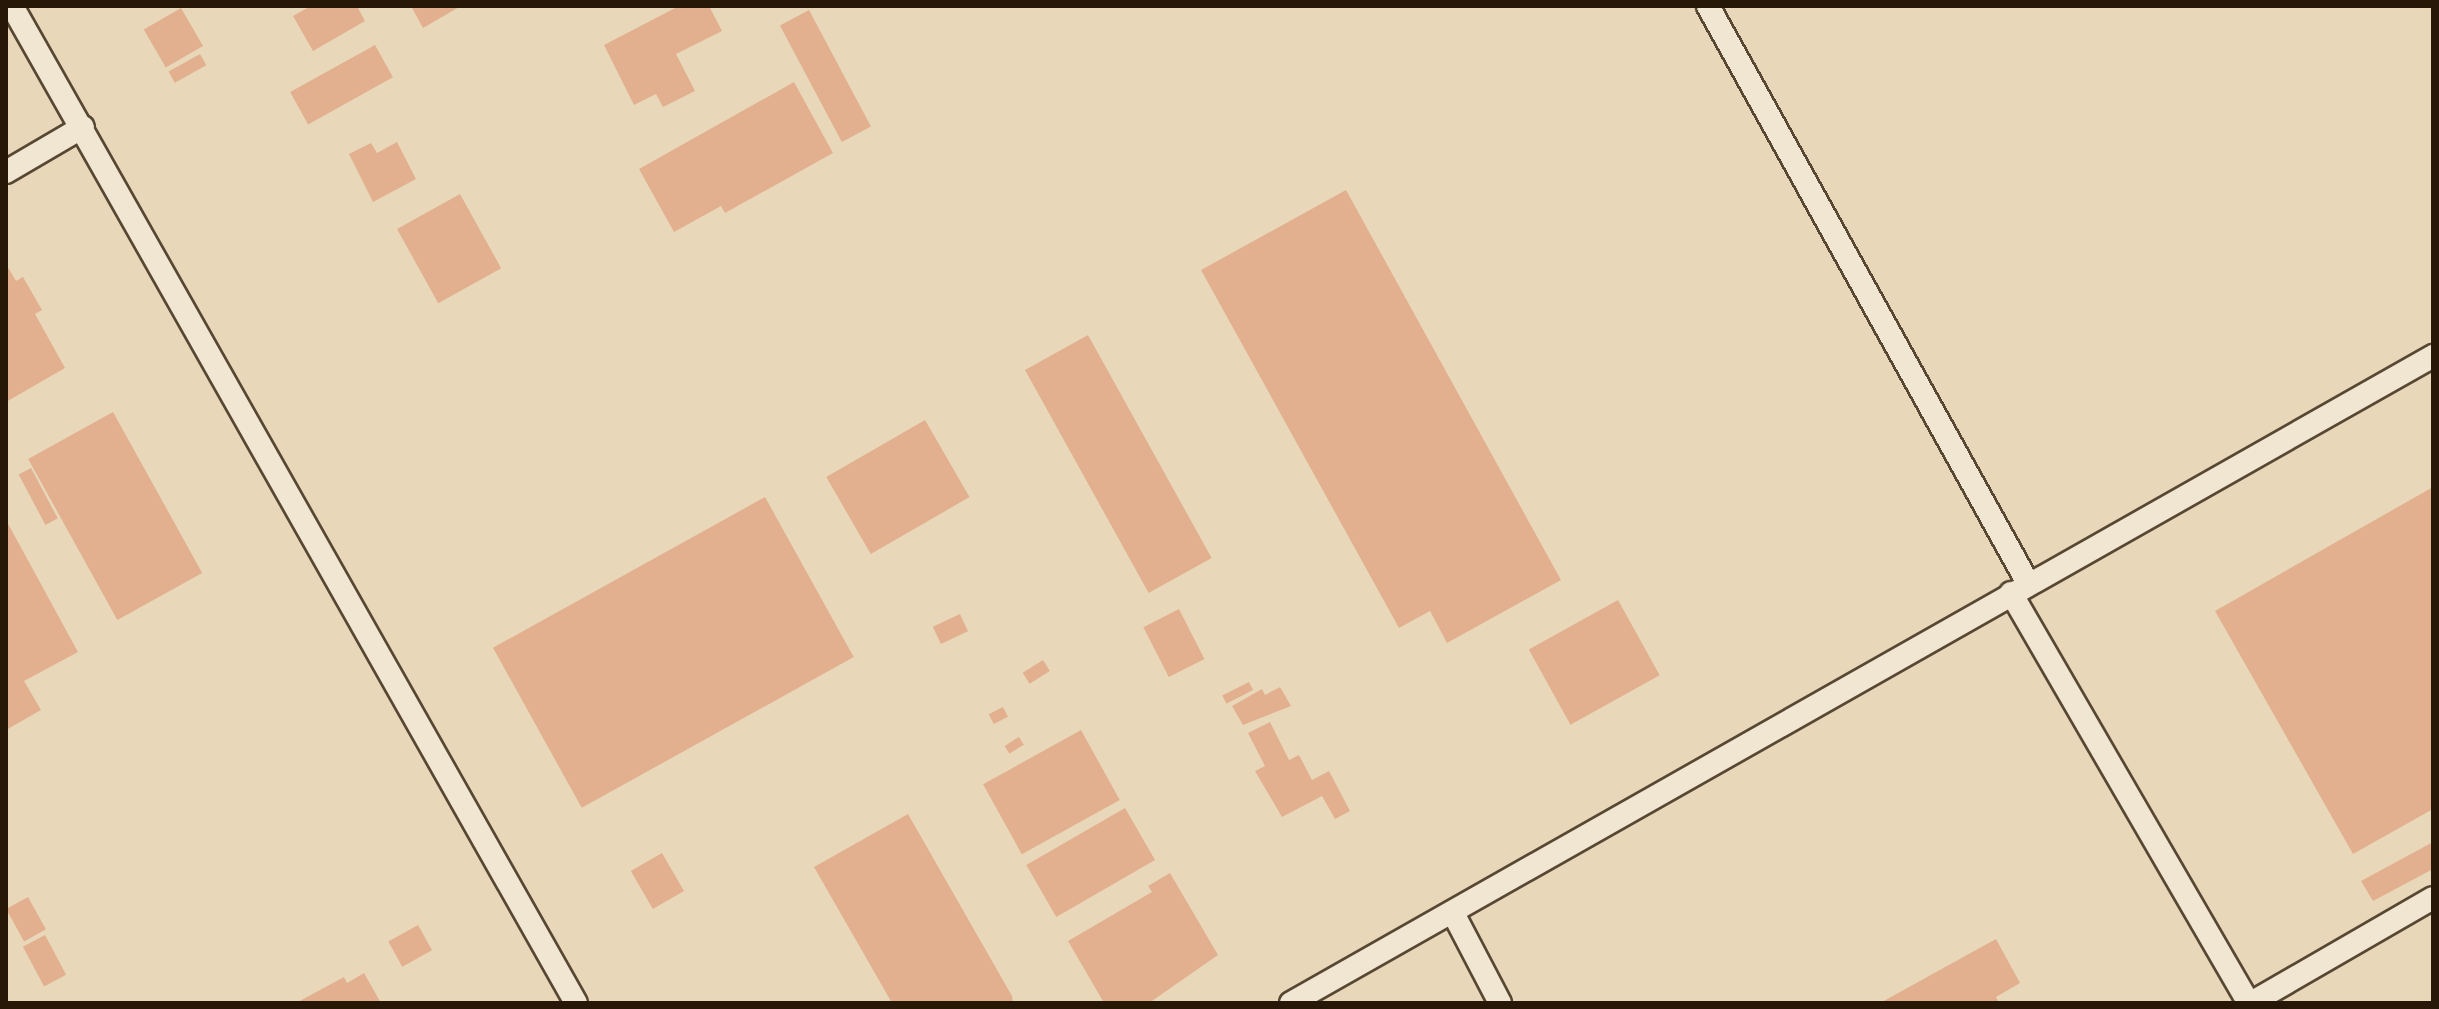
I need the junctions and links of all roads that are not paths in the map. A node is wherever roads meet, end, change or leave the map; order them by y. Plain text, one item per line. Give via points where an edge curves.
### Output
1 (12, 6) edge
2 (1708, 6) edge
3 (83, 127) junction
4 (6, 172) edge
5 (2433, 356) edge
6 (2020, 588) junction
7 (2433, 898) edge
8 (1453, 913) junction
9 (576, 1003) edge
10 (1291, 1003) edge
11 (1500, 1003) edge
12 (2250, 1003) edge

1 - 3 lane
2 - 6 lane
3 - 4 lane
3 - 9 lane
5 - 6 lane
6 - 8 lane
6 - 12 lane
7 - 12 lane
8 - 10 lane
8 - 11 lane

